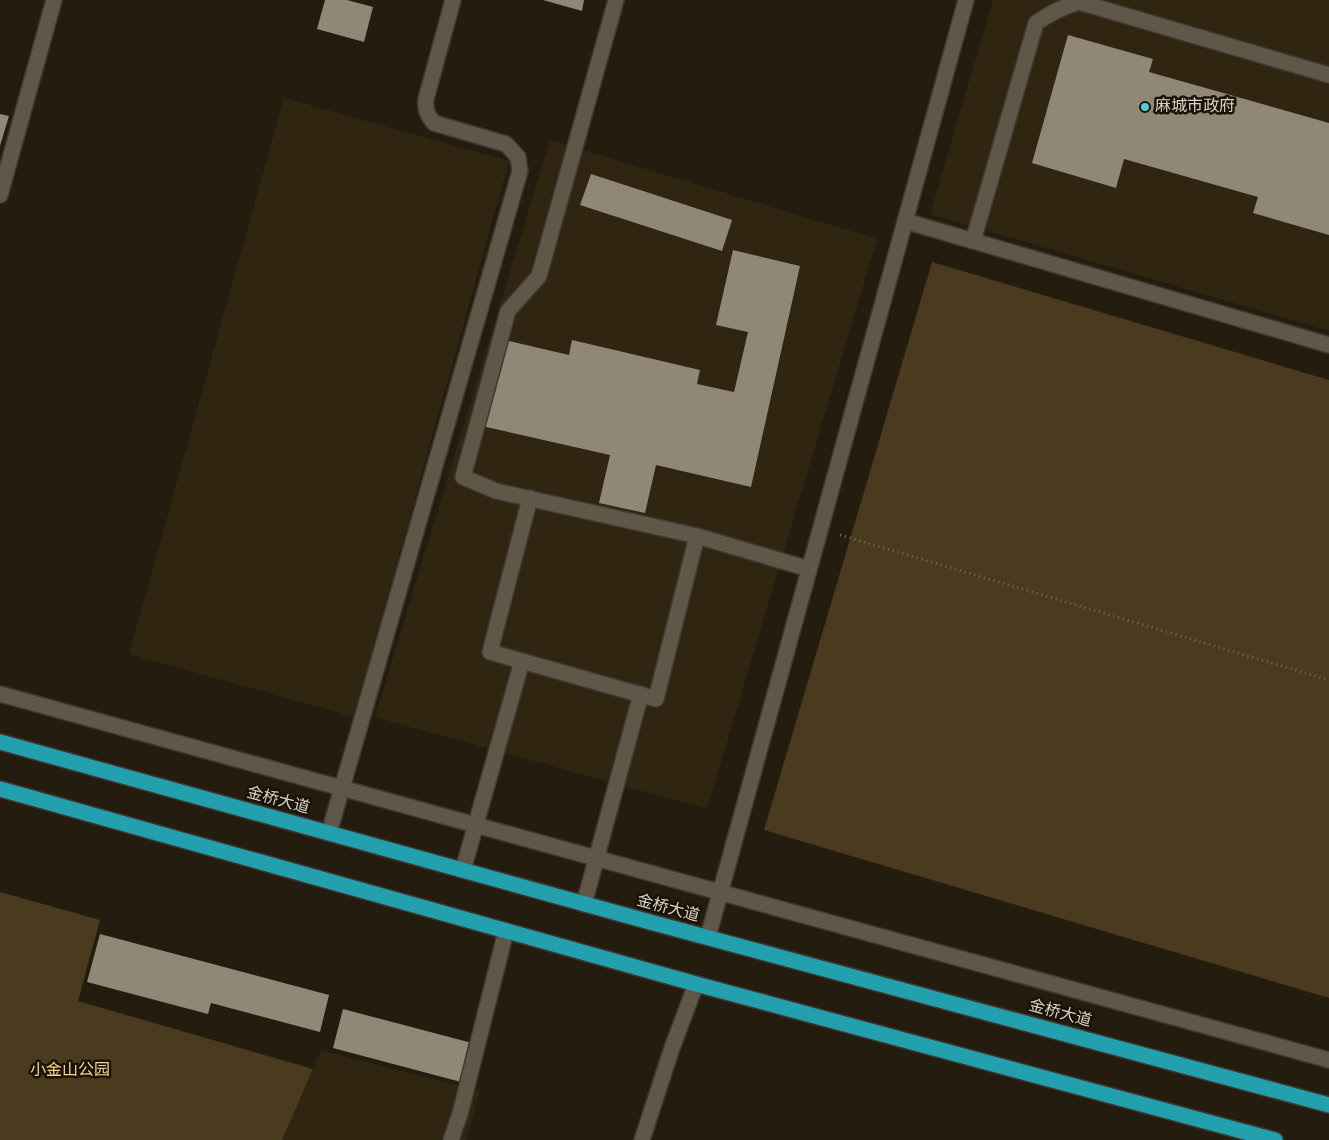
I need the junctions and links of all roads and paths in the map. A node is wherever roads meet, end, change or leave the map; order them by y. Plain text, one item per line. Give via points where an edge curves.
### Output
1 (54, 0) edge
2 (453, 0) edge
3 (616, 0) edge
4 (966, 0) edge
5 (1329, 76) edge
6 (0, 195) edge
7 (905, 221) junction
8 (973, 241) junction
9 (1329, 345) edge
10 (530, 498) junction
11 (820, 529) junction
12 (697, 536) junction
13 (809, 569) junction
14 (522, 661) junction
15 (1329, 680) edge
16 (0, 694) edge
17 (641, 694) junction
18 (0, 742) edge
19 (342, 788) junction
20 (0, 789) edge
21 (476, 824) junction
22 (330, 833) junction
23 (597, 858) junction
24 (463, 870) junction
25 (720, 892) junction
26 (584, 904) junction
27 (506, 931) junction
28 (708, 937) junction
29 (696, 984) junction
30 (1329, 1060) edge
31 (1329, 1105) edge
32 (450, 1140) edge
33 (642, 1140) edge
34 (1275, 1140) edge

1 - 6 street
2 - 19 street via 426,99 427,115 434,123 506,144 518,157 520,171
3 - 10 street via 539,276 508,311 462,477 496,491
4 - 7 street
5 - 8 street via 1078,2 1063,6 1036,23
7 - 8 street
7 - 11 street
8 - 9 street
10 - 12 street
10 - 14 street via 490,652
11 - 13 street
11 - 15 path
12 - 13 street
12 - 17 street via 656,699
13 - 25 street
14 - 17 street
14 - 21 street
16 - 19 street
17 - 23 street
18 - 22 highway, 金桥大道
19 - 21 street
19 - 22 street
20 - 27 highway
21 - 23 street
21 - 24 street
22 - 24 highway, 金桥大道
23 - 25 street
23 - 26 street
24 - 26 highway, 金桥大道
25 - 28 street
25 - 30 street
26 - 28 highway, 金桥大道
27 - 29 highway
27 - 32 street via 460,1114
28 - 31 highway, 金桥大道
29 - 33 street
29 - 34 highway

